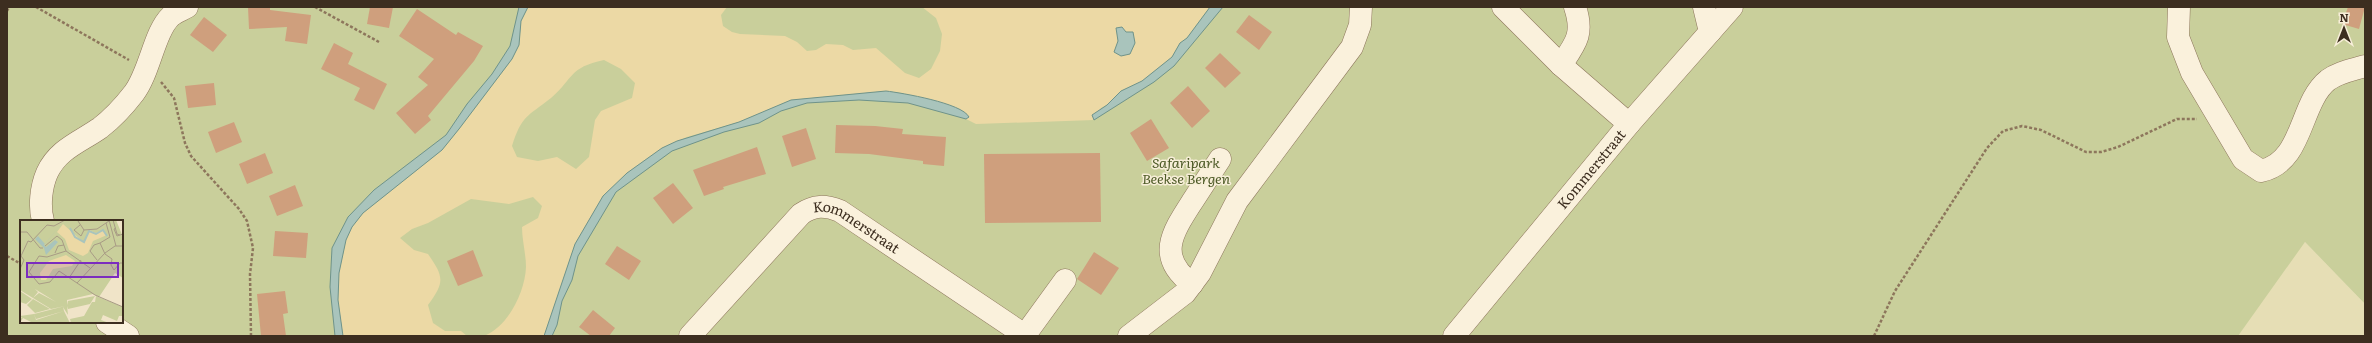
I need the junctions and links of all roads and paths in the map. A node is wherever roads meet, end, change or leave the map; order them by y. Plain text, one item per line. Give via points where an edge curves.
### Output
1 (9, 7) edge
2 (36, 7) edge
3 (187, 7) edge
4 (315, 7) edge
5 (1361, 7) edge
6 (1503, 7) edge
7 (1574, 7) edge
8 (1704, 7) edge
9 (1732, 7) edge
10 (2179, 7) edge
11 (7, 11) edge
12 (1710, 32) junction
13 (379, 42) dead end
14 (1561, 65) junction
15 (2365, 66) edge
16 (147, 70) junction
17 (1629, 124) junction
18 (2223, 124) junction
19 (1220, 159) dead end
20 (43, 220) edge
21 (7, 256) edge
22 (20, 263) edge
23 (1065, 280) dead end
24 (1192, 284) junction
25 (108, 323) edge
26 (128, 336) edge
27 (251, 336) edge
28 (690, 336) edge
29 (1025, 336) edge
30 (1129, 336) edge
31 (1454, 336) edge
32 (1874, 336) edge

1 - 11 path
2 - 16 path
3 - 16 street via 171,17 161,33
4 - 13 path
5 - 24 street via 1360,25 1352,47 1237,201
6 - 14 street
7 - 14 street via 1580,24 1575,45
8 - 12 street
9 - 12 street, Kommerstraat
10 - 18 street via 2178,37 2183,53
12 - 17 street, Kommerstraat
14 - 17 street
15 - 18 street via 2339,73 2327,81 2317,94 2295,142 2272,169 2261,171 2248,163
16 - 20 street via 135,91 119,110 100,128 72,144 57,158 47,173 42,193 40,212
16 - 27 path via 160,80 174,98 185,143 191,156 248,221 254,248 250,274
17 - 31 street, Kommerstraat
18 - 32 path via 2200,119 2177,119 2118,147 2101,152 2086,152 2040,130 2022,126 2003,130 1987,148 1895,291
19 - 24 street via 1174,230 1170,248 1171,259 1179,274
21 - 22 path
23 - 29 street
24 - 30 street via 1175,302
25 - 26 street
28 - 29 street, Kommerstraat via 800,214 808,209 826,206 840,211

